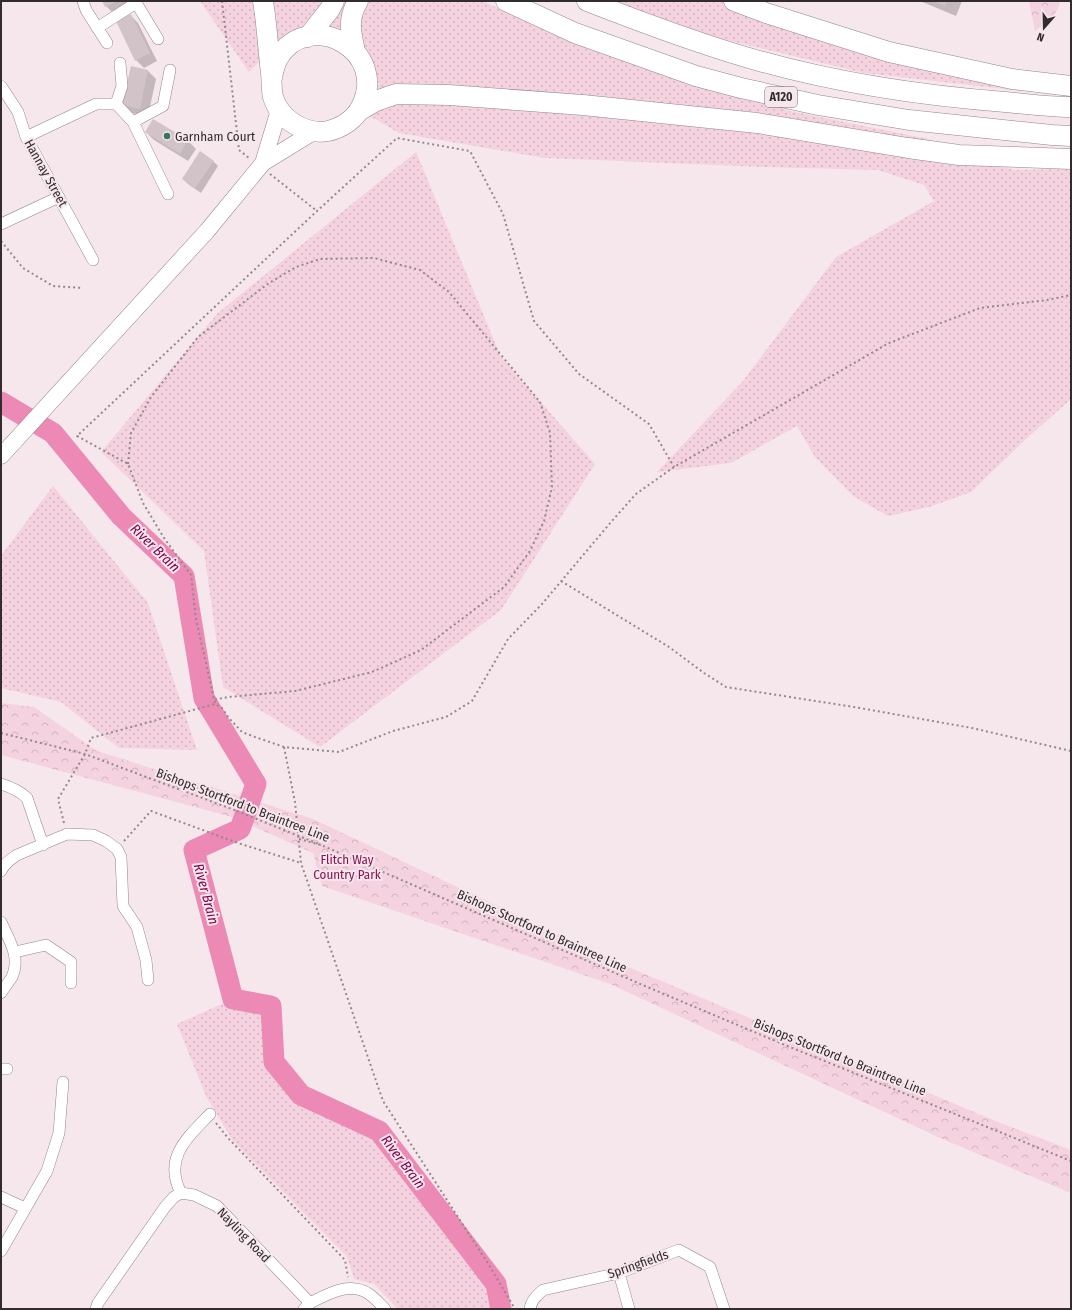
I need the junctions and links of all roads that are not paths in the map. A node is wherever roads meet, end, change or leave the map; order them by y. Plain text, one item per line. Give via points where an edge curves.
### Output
1 (83, 1) edge
2 (263, 1) edge
3 (334, 1) edge
4 (358, 1) edge
5 (506, 1) edge
6 (587, 1) edge
7 (734, 1) edge
8 (136, 2) edge
9 (97, 28) junction
10 (308, 37) junction
11 (158, 39) dead end
12 (107, 43) dead end
13 (355, 51) junction
14 (120, 63) dead end
15 (170, 70) dead end
16 (272, 78) junction
17 (1, 86) edge
18 (1071, 86) edge
19 (116, 104) junction
20 (1071, 107) edge
21 (279, 110) junction
22 (359, 111) junction
23 (133, 122) junction
24 (316, 131) junction
25 (1071, 136) edge
26 (26, 137) junction
27 (1071, 159) edge
28 (261, 165) junction
29 (168, 194) dead end
30 (59, 197) junction
31 (1, 224) edge
32 (93, 260) dead end
33 (2, 455) edge
34 (1, 784) edge
35 (43, 845) junction
36 (1, 871) edge
37 (1, 922) edge
38 (15, 952) junction
39 (148, 980) dead end
40 (71, 983) dead end
41 (1, 993) edge
42 (63, 1082) dead end
43 (210, 1114) road end
44 (181, 1193) junction
45 (1, 1197) edge
46 (25, 1208) junction
47 (1, 1251) edge
48 (619, 1273) junction
49 (307, 1306) edge
50 (96, 1309) edge
51 (385, 1309) edge
52 (530, 1309) edge
53 (629, 1309) edge
54 (724, 1309) edge

1 - 9 street
2 - 16 highway
3 - 10 highway
4 - 13 highway via 350,27
5 - 25 highway, A120 via 575,33 696,76 741,88 818,105 909,120
6 - 20 highway, A120 via 729,52 807,73 877,87 967,99
7 - 18 highway via 890,52 1012,80
8 - 9 street
8 - 11 street
9 - 12 street
10 - 13 highway via 324,36 339,40
10 - 16 highway via 295,42 284,51 276,62
13 - 22 highway via 362,60 368,82 365,100
14 - 19 street via 122,86
15 - 23 street via 163,106
16 - 21 highway via 273,97
17 - 26 street, Hannay Street via 18,112
19 - 23 street
19 - 26 street via 96,104
21 - 24 highway via 294,124
21 - 28 main road
22 - 24 highway via 341,126
22 - 27 highway via 396,94 449,95 582,105 757,123 959,155
23 - 29 street
24 - 28 main road
26 - 30 street, Hannay Street
28 - 33 main road via 207,231
30 - 31 street
30 - 32 street, Hannay Street
34 - 35 street via 27,798
35 - 36 street via 17,855 9,860
35 - 39 street via 67,834 93,835 117,849 121,857 123,906 137,927 146,960
37 - 38 street
38 - 40 street via 46,945 71,962
38 - 41 street via 12,977
42 - 46 street via 59,1133 47,1171
43 - 44 street via 186,1139 177,1154 176,1183
44 - 49 street, Nayling Road via 194,1195 217,1206
44 - 50 street via 174,1196 165,1207
45 - 46 street
46 - 47 street
48 - 52 street, Springfields via 543,1290 531,1303
48 - 53 street
48 - 54 street, Springfields via 678,1250 710,1267
49 - 51 street via 337,1290 350,1289 369,1294

